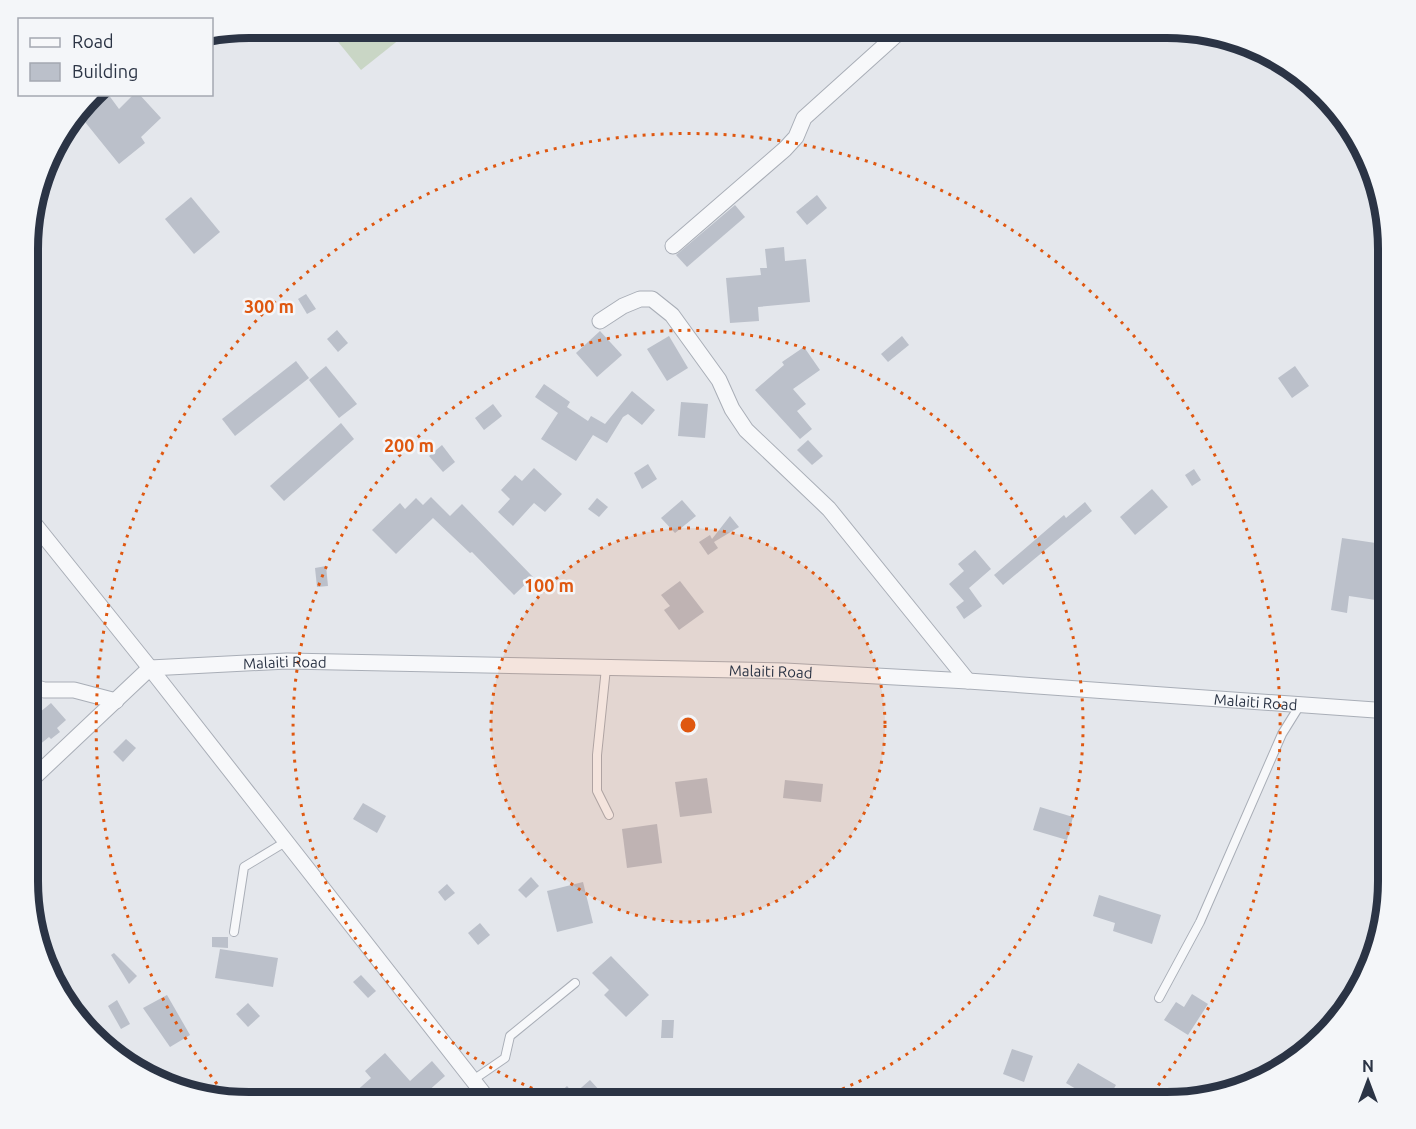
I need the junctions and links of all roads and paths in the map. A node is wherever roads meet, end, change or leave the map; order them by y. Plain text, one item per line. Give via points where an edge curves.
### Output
1 (893, 38) edge
2 (673, 246) dead end
3 (600, 321) dead end
4 (38, 528) edge
5 (150, 668) junction
6 (606, 668) junction
7 (968, 681) junction
8 (38, 688) edge
9 (116, 700) junction
10 (1301, 704) junction
11 (1378, 710) edge
12 (38, 774) edge
13 (609, 815) dead end
14 (287, 841) junction
15 (234, 932) dead end
16 (575, 983) dead end
17 (1159, 998) dead end
18 (474, 1080) junction
19 (482, 1091) edge

1 - 2 street via 804,118 796,137
3 - 7 street via 640,299 652,299 672,315 719,380 746,430 829,509
4 - 5 street
5 - 6 street, Malaiti Road via 287,661
5 - 9 street
5 - 14 street
6 - 7 street, Malaiti Road via 785,671
6 - 13 lane via 597,791
7 - 10 street, Malaiti Road
8 - 9 street via 74,690
9 - 12 street
10 - 11 street, Malaiti Road
10 - 17 lane via 1282,734 1200,922
14 - 15 lane via 244,867
14 - 18 street
16 - 18 lane via 510,1036 505,1058
18 - 19 street

